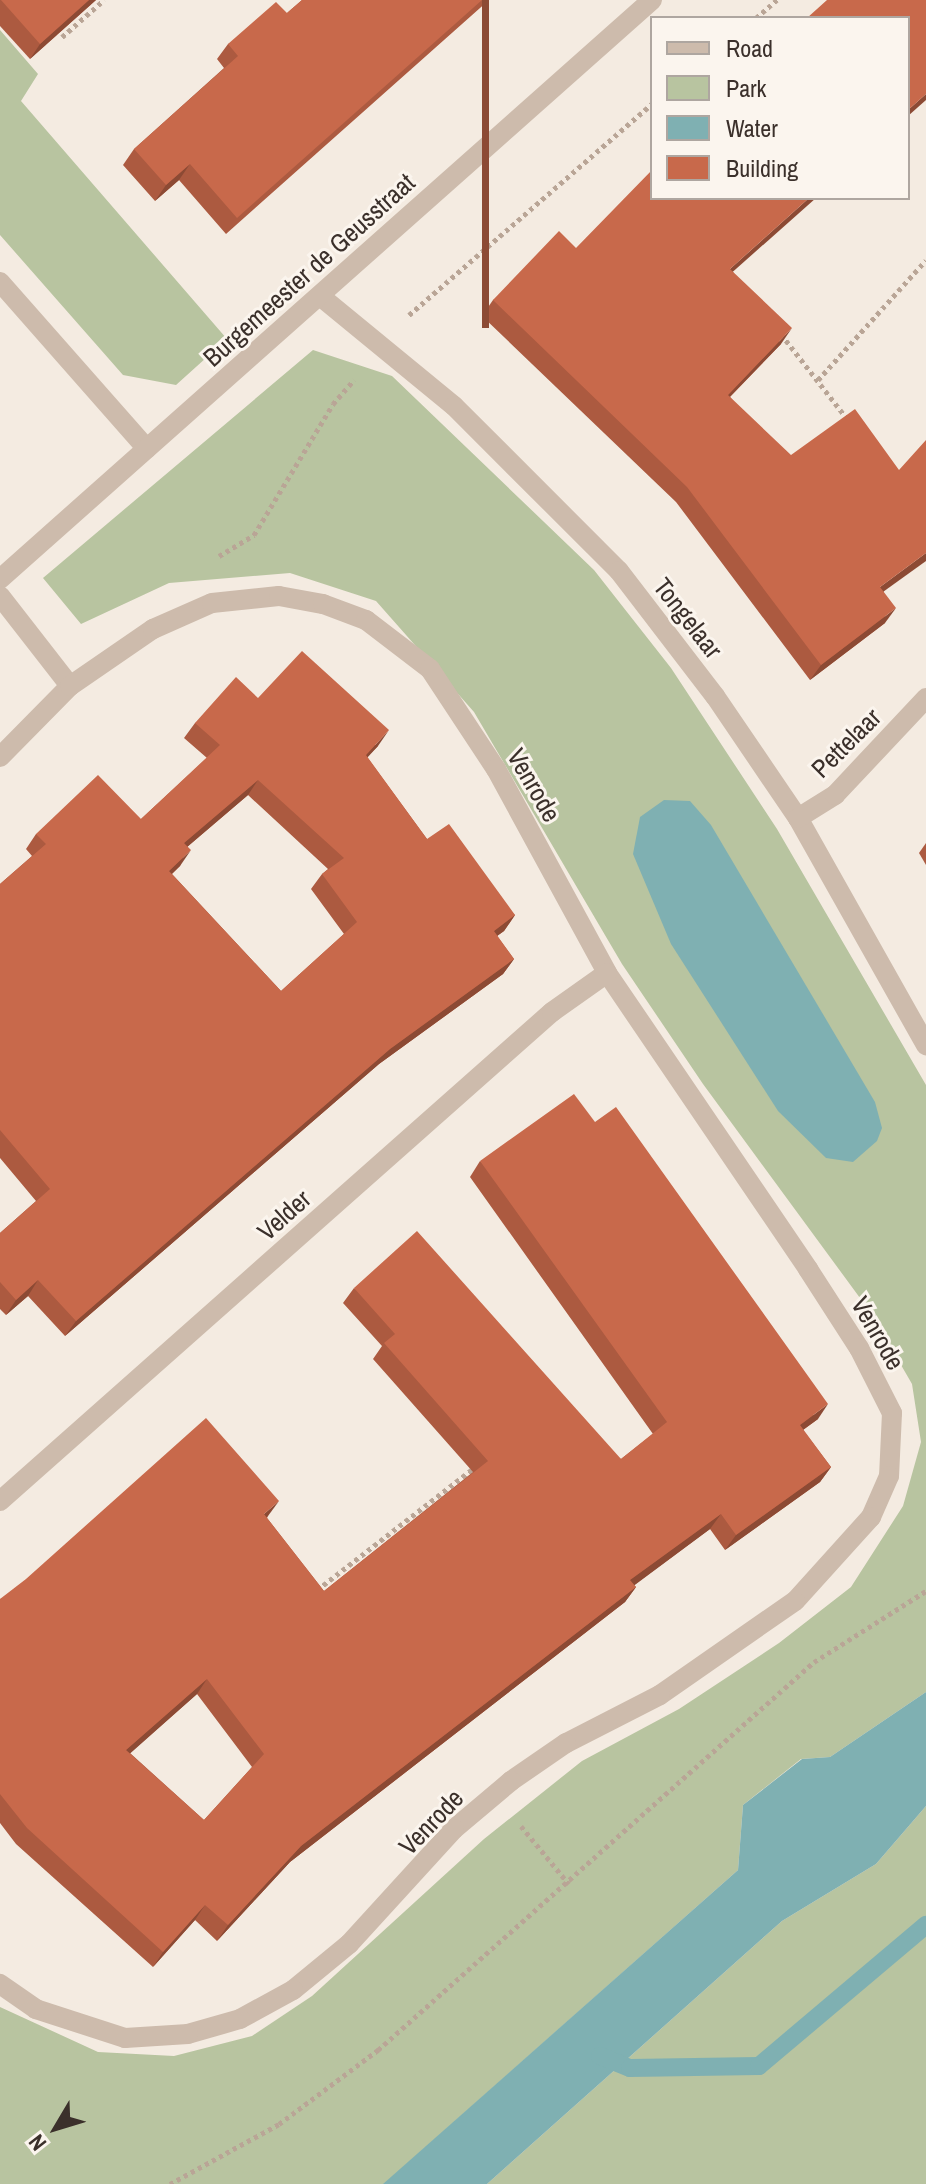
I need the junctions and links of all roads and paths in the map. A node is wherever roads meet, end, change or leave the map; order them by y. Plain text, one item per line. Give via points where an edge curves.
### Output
1 (104, 0) edge
2 (652, 0) edge
3 (777, 0) edge
4 (758, 16) edge
5 (62, 37) edge
6 (926, 260) edge
7 (0, 282) edge
8 (320, 296) junction
9 (773, 327) edge
10 (818, 380) junction
11 (857, 431) edge
12 (147, 449) junction
13 (0, 579) edge
14 (0, 596) edge
15 (70, 686) junction
16 (926, 698) edge
17 (0, 757) edge
18 (798, 818) junction
19 (607, 973) junction
20 (926, 1045) edge
21 (481, 1461) edge
22 (0, 1501) edge
23 (926, 1591) edge
24 (304, 1600) edge
25 (495, 1795) junction
26 (569, 1884) junction
27 (0, 1984) edge
28 (170, 2184) edge

1 - 5 path
2 - 8 street, Burgemeester de Geusstraat
3 - 4 path
6 - 10 path
7 - 12 street
8 - 12 street, Burgemeester de Geusstraat
8 - 18 street, Tongelaar via 454,406 610,561 715,696
9 - 10 path
10 - 11 path
12 - 13 street, Burgemeester de Geusstraat
14 - 15 street
15 - 17 street, Venrode
15 - 19 street, Venrode via 153,629 212,603 279,596 366,620 430,669 496,769
16 - 18 street, Pettelaar via 835,795
18 - 20 street, Tongelaar
19 - 22 street, Velder via 552,1012
19 - 25 street, Venrode via 859,1348 892,1413 889,1476 871,1517 795,1601 660,1695 566,1743
21 - 24 path
23 - 26 path via 814,1662
25 - 26 path
25 - 27 street, Venrode via 454,1829 349,1944 293,1990 240,2019 188,2034 125,2038 36,2009
26 - 28 path via 321,2094 279,2124

